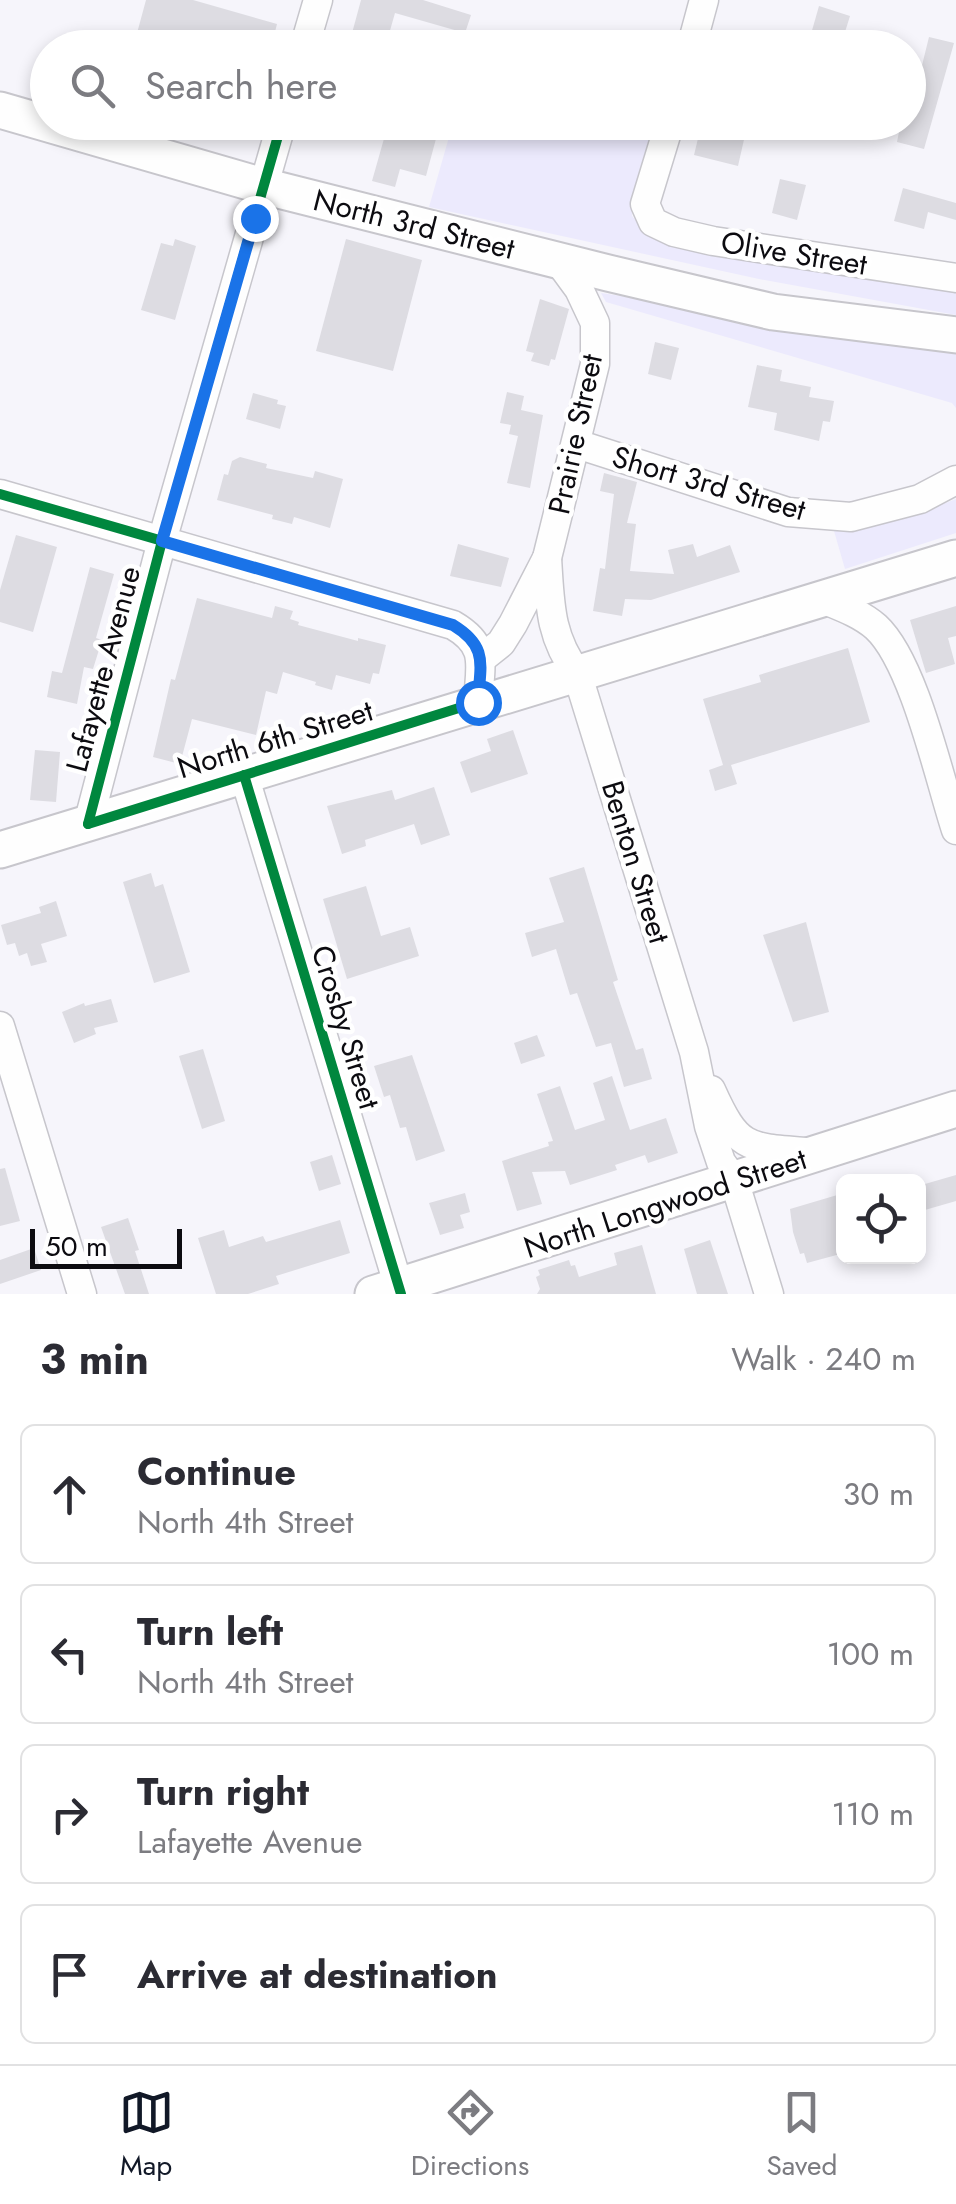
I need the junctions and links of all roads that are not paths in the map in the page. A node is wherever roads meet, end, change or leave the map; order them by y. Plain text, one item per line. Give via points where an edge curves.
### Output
1 (318, 0) edge
2 (704, 0) edge
3 (309, 30) edge
4 (696, 30) edge
5 (0, 110) edge
6 (30, 119) edge
7 (104, 140) edge
8 (277, 140) edge
9 (665, 140) edge
10 (264, 186) junction
11 (558, 259) junction
12 (956, 278) edge
13 (956, 335) edge
14 (577, 444) junction
15 (956, 480) edge
16 (0, 494) edge
17 (162, 541) junction
18 (546, 558) junction
19 (956, 558) edge
20 (820, 598) junction
21 (481, 659) junction
22 (577, 673) junction
23 (478, 702) junction
24 (244, 775) junction
25 (88, 824) junction
26 (956, 830) edge
27 (0, 850) edge
28 (0, 1026) edge
29 (694, 1052) junction
30 (956, 1109) edge
31 (822, 1153) junction
32 (734, 1180) junction
33 (391, 1292) edge
34 (82, 1294) edge
35 (770, 1294) edge

1 - 3 street
2 - 4 street
5 - 6 main road, North 3rd Street
7 - 10 main road, North 3rd Street
8 - 10 street, Lafayette Avenue
9 - 12 street, Olive Street via 645,204 653,222 674,232
10 - 11 main road, North 3rd Street
10 - 17 street, Lafayette Avenue
11 - 13 main road, North 3rd Street via 773,312
11 - 14 street, Prairie Street via 595,323 595,364
14 - 15 street, Short 3rd Street via 788,512 851,517 920,500
14 - 18 street, Prairie Street
16 - 17 street
17 - 21 street via 453,625 471,636
17 - 25 street, Lafayette Avenue
18 - 21 street, Prairie Street via 514,624
18 - 22 street, Prairie Street via 552,626
19 - 20 main road, North 6th Street
20 - 22 main road, North 6th Street
20 - 26 street via 874,626 891,644
21 - 23 street
22 - 23 main road, North 6th Street
22 - 29 street, Benton Street
23 - 24 main road, North 6th Street
24 - 25 main road, North 6th Street
24 - 33 street, Crosby Street
25 - 27 main road, North 6th Street
28 - 34 street
29 - 31 street, Benton Street via 722,1115 743,1143
29 - 32 street, Benton Street via 709,1126
30 - 31 main road, North Longwood Street
31 - 32 main road, North Longwood Street
32 - 33 main road, North Longwood Street
32 - 35 street, Benton Street

